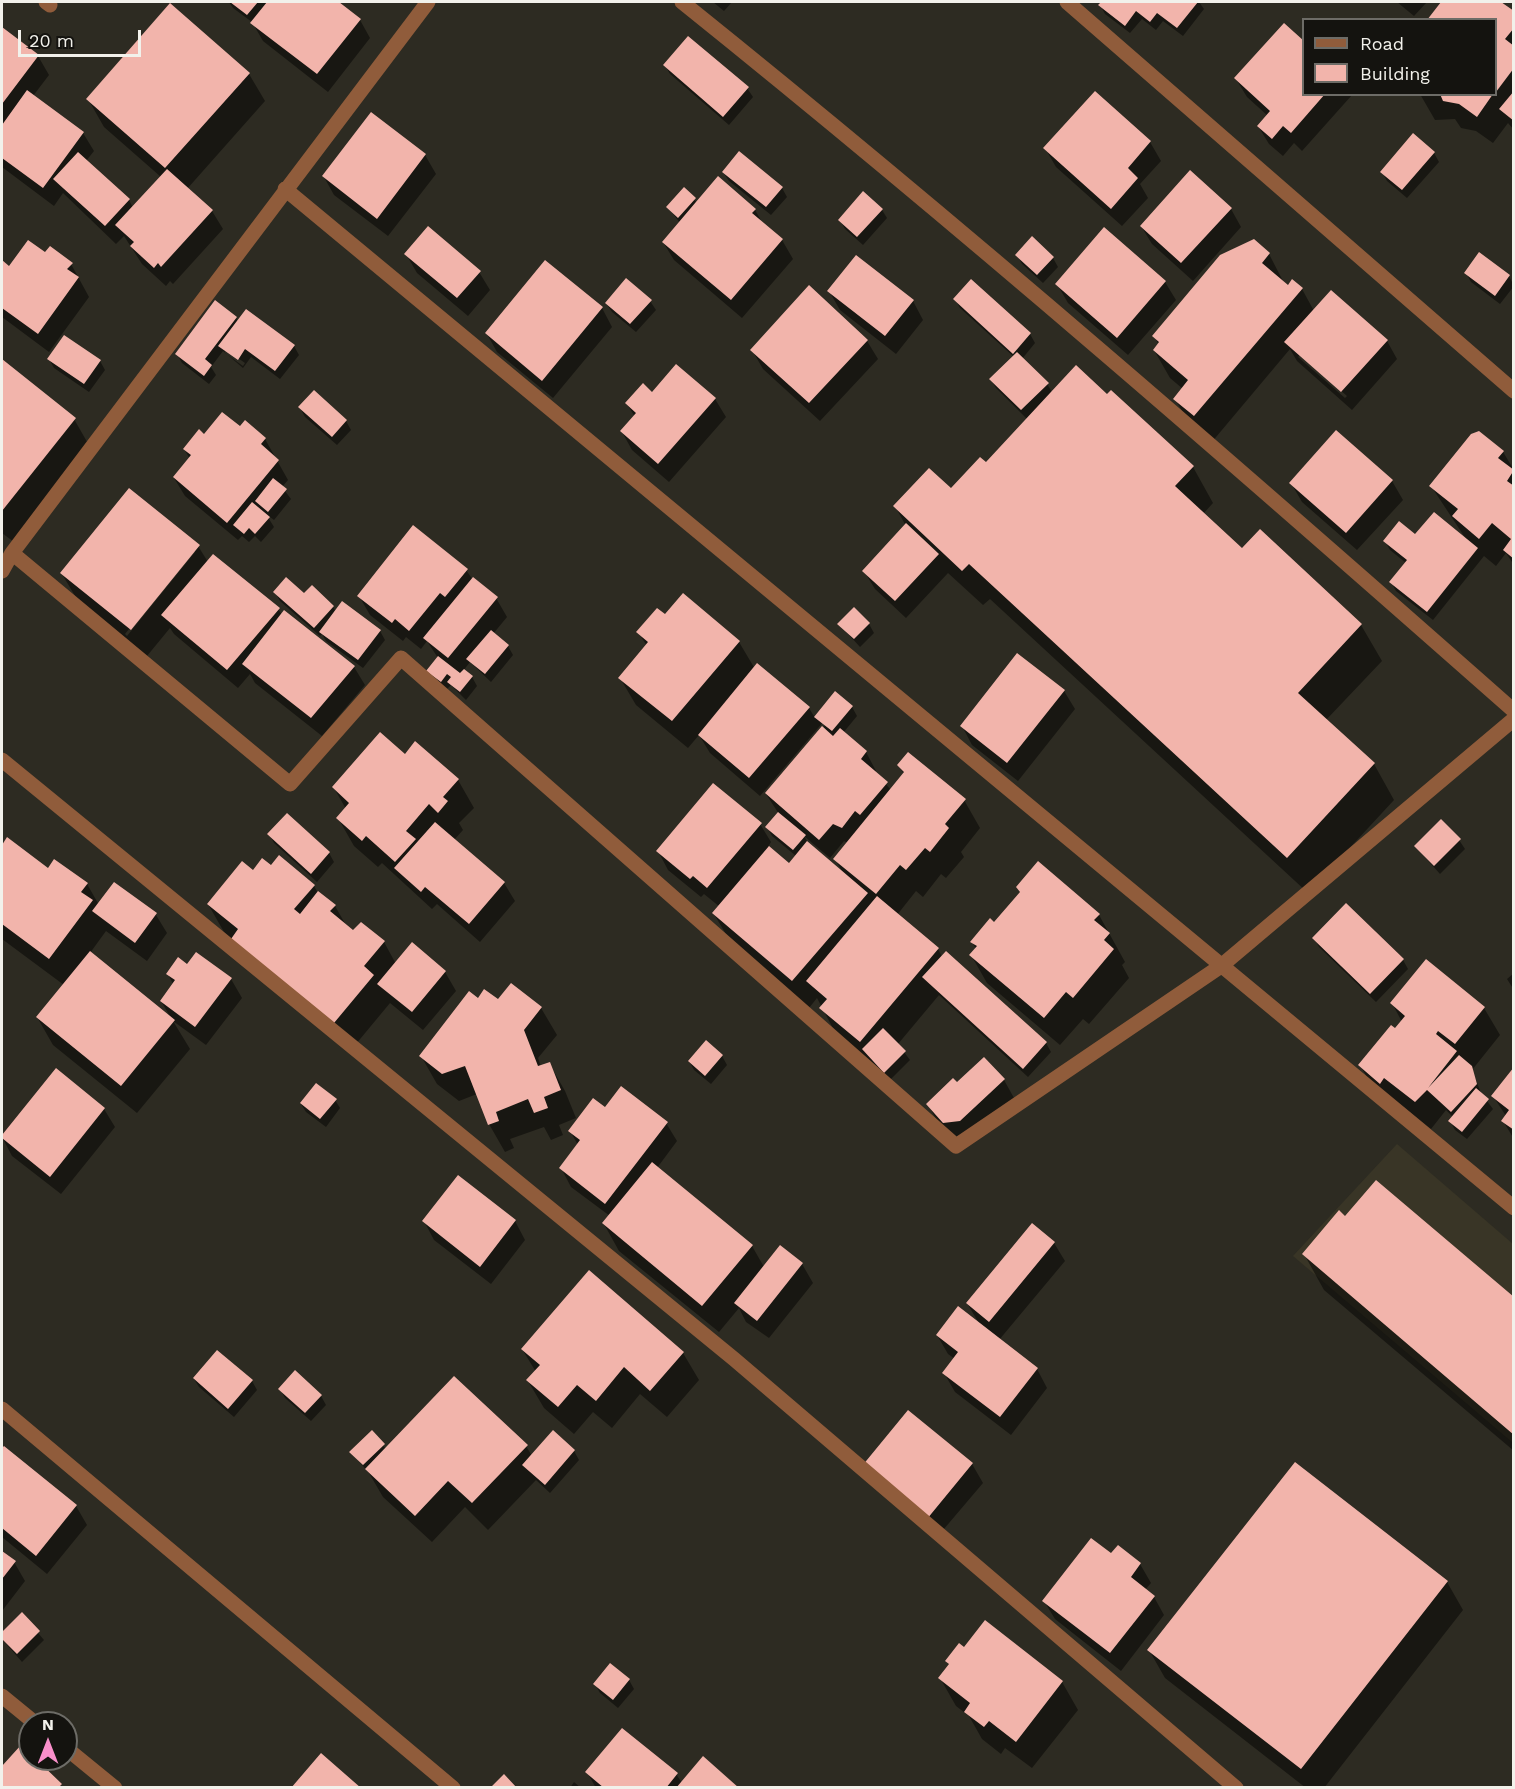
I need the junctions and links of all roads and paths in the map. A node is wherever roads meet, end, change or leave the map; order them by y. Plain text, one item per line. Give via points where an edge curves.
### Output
1 (682, 2) edge
2 (1067, 2) edge
3 (422, 4) edge
4 (285, 189) junction
5 (1514, 392) edge
6 (12, 553) junction
7 (2, 571) edge
8 (1514, 711) edge
9 (1514, 719) edge
10 (2, 760) edge
11 (1221, 966) junction
12 (1514, 1208) edge
13 (2, 1409) edge
14 (2, 1696) edge
15 (20, 1711) edge
16 (78, 1758) edge
17 (115, 1788) edge
18 (453, 1788) edge
19 (1236, 1788) edge

1 - 8 street via 875,158 1267,492
2 - 5 street
3 - 4 street
4 - 6 street
4 - 11 street
6 - 7 street
6 - 11 street via 290,784 401,658 956,1146
9 - 11 street
10 - 19 street via 734,1359
11 - 12 street
13 - 18 street
14 - 15 street
16 - 17 street

